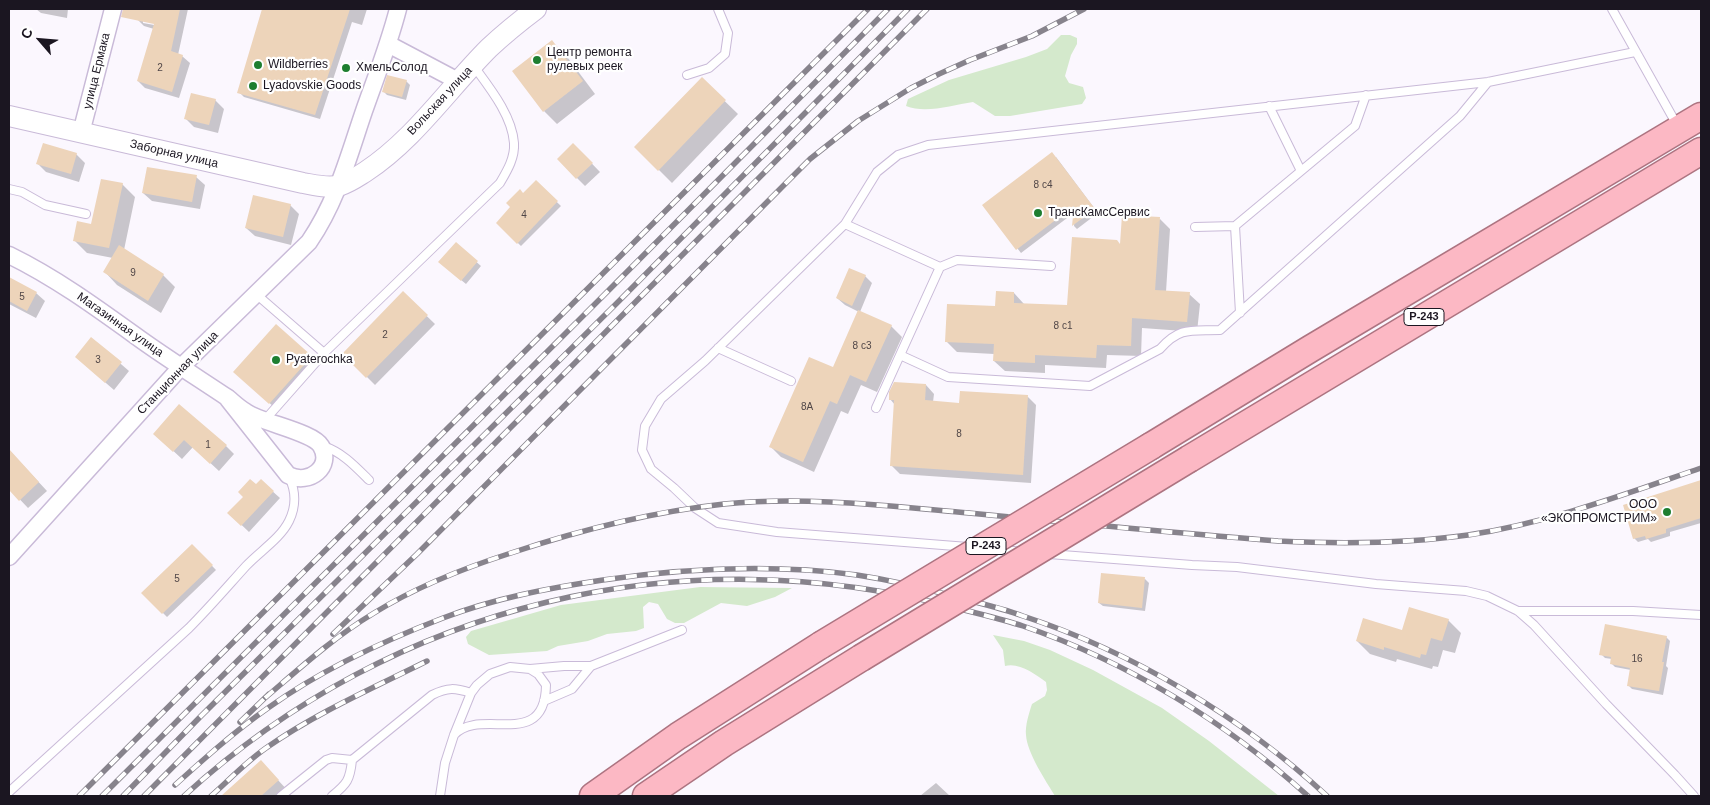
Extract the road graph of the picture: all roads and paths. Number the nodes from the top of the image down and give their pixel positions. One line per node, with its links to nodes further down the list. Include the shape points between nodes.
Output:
1 (114, 9): 16 (street, улица Ермака)
2 (398, 9): 6 (street, Станционная улица)
3 (536, 9): 8 (street, Вольская улица)
4 (718, 9): 9 (lane, via 728,33 726,54 709,68)
5 (1612, 9): 7 (lane)
6 (388, 44): 10 (street); 19 (street, Станционная улица)
7 (1635, 52): 11 (lane); 15 (lane)
8 (473, 65): 10 (street, Вольская улица); 31 (lane, via 508,119 514,144 511,164 500,183)
9 (687, 75)
10 (458, 81): 19 (street, Вольская улица, via 388,155)
11 (1488, 82): 12 (lane); 29 (lane, via 1460,116)
12 (1366, 95): 13 (lane); 18 (lane, via 1355,126)
13 (1269, 106): 18 (lane); 22 (lane, via 928,145 898,155 877,172)
14 (9, 116): 16 (street, Заборная улица)
15 (1690, 123): 55 (highway, Р-243, bridge, via 821,645 678,736)
16 (81, 134): 19 (street, Заборная улица, via 303,183)
17 (1701, 151): 56 (highway, Р-243, bridge, via 861,658)
18 (1301, 172): 23 (lane)
19 (339, 186): 28 (street, Станционная улица, via 323,222 309,242)
20 (9, 189): 21 (lane, via 22,192 45,205)
21 (86, 214)
22 (845, 224): 27 (lane); 30 (lane)
23 (1235, 226): 24 (lane); 29 (lane)
24 (1195, 227)
25 (9, 255): 33 (street, Магазинная улица, via 82,297)
26 (1051, 266): 27 (lane, via 957,260)
27 (940, 267): 32 (lane)
28 (256, 294): 31 (lane); 33 (street, Станционная улица)
29 (1240, 313): 32 (lane, via 1220,330 1180,332 1160,349 1090,386 948,377)
30 (718, 348): 34 (lane); 42 (lane, via 661,399 645,426 642,450 651,469 695,508 718,523 777,532 1237,566 1376,584 1458,590 1487,596)
31 (324, 353): 37 (lane)
32 (900, 355): 36 (lane)
33 (180, 368): 35 (street, Магазинная улица); 41 (street, Станционная улица)
34 (792, 381)
35 (228, 399): 37 (street, Магазинная улица); 39 (street, Магазинная улица)
36 (876, 408)
37 (264, 422): 38 (street, Магазинная улица, via 308,436)
38 (321, 446): 39 (street, via 324,459 317,473 302,479); 40 (lane, via 335,450)
39 (288, 475): 51 (lane, via 295,499 293,512 281,534 247,565 183,634)
40 (369, 480)
41 (9, 557)
42 (1518, 611): 43 (lane); 57 (lane)
43 (1701, 615)
44 (682, 630): 45 (lane)
45 (591, 666): 46 (lane); 48 (lane, via 572,689)
46 (530, 669): 47 (lane, via 500,669 484,678); 48 (lane, via 546,685)
47 (471, 693): 49 (lane); 50 (lane, via 452,688 432,695)
48 (544, 701): 49 (lane, via 536,715 524,722 468,726 460,728)
49 (454, 735): 54 (lane, via 445,763)
50 (352, 760): 52 (lane, via 326,760); 53 (lane, via 346,784)
51 (9, 792)
52 (281, 796)
53 (332, 796)
54 (440, 796)
55 (593, 796)
56 (646, 796)
57 (1694, 796)

